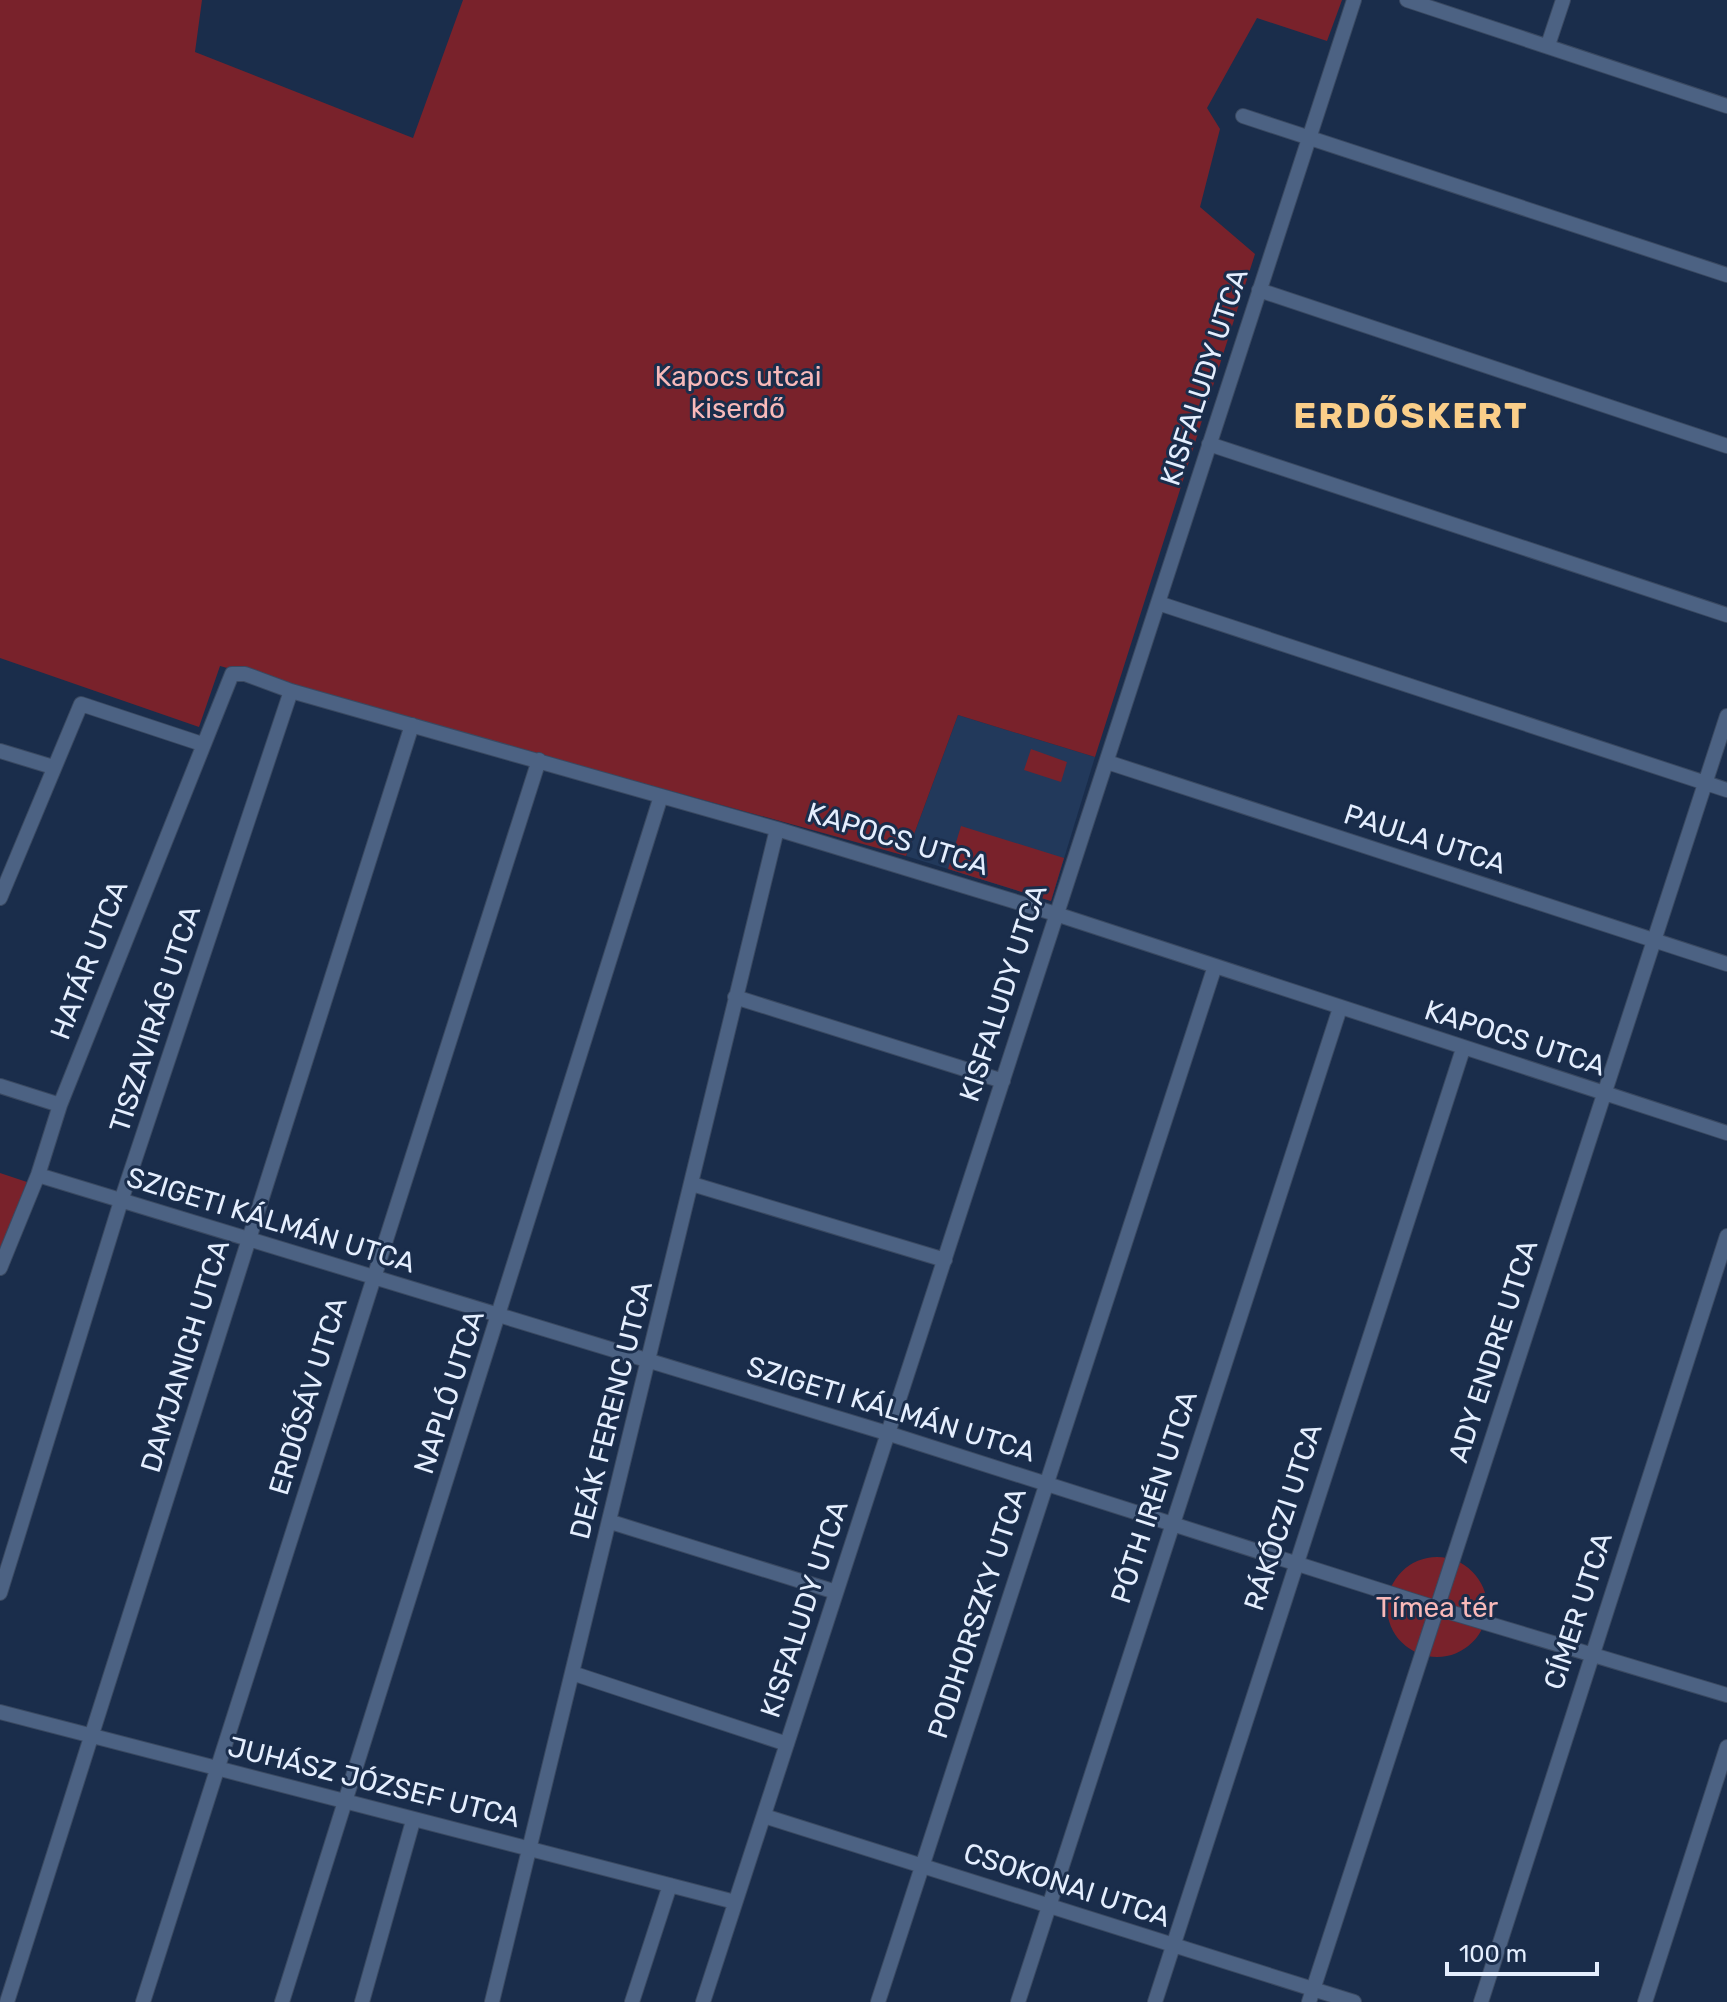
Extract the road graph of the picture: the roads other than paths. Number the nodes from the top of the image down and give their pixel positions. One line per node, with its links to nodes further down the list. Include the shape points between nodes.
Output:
1 (1354, 0): 7 (street, KISFALUDY UTCA)
2 (1407, 0): 4 (street)
3 (1563, 0): 4 (street)
4 (1548, 45): 5 (street)
5 (1727, 106)
6 (1243, 116): 7 (street)
7 (1309, 138): 8 (street); 9 (street, KISFALUDY UTCA)
8 (1727, 275)
9 (1259, 290): 10 (street, KISFALUDY UTCA); 11 (street)
10 (1209, 444): 12 (street, KISFALUDY UTCA); 13 (street)
11 (1727, 446)
12 (1158, 603): 21 (street, KISFALUDY UTCA); 23 (street)
13 (1727, 615)
14 (232, 674): 15 (street, KAPOCS UTCA); 18 (street, HATÁR UTCA)
15 (291, 691): 17 (street, KAPOCS UTCA); 42 (street, TISZAVIRÁG UTCA)
16 (1727, 716): 23 (street, ADY ENDRE UTCA)
17 (412, 725): 20 (street, KAPOCS UTCA); 44 (street, DAMJANICH UTCA)
18 (202, 744): 22 (street, via 81,704); 38 (street, HATÁR UTCA)
19 (0, 751): 22 (street)
20 (539, 760): 25 (street, KAPOCS UTCA); 47 (street, ERDŐSÁV UTCA)
21 (1107, 762): 28 (street, KISFALUDY UTCA); 29 (street, PAULA UTCA)
22 (53, 767): 27 (street)
23 (1706, 783): 24 (street); 29 (street, ADY ENDRE UTCA)
24 (1727, 790)
25 (661, 796): 26 (street, KAPOCS UTCA); 48 (street, NAPLÓ UTCA)
26 (777, 829): 28 (street, KAPOCS UTCA); 32 (street, DEÁK FERENC UTCA)
27 (0, 898)
28 (1056, 914): 31 (street, KAPOCS UTCA); 35 (street, KISFALUDY UTCA)
29 (1653, 941): 30 (street, PAULA UTCA); 37 (street, ADY ENDRE UTCA)
30 (1727, 964)
31 (1215, 966): 33 (street, KAPOCS UTCA); 51 (street, PODHORSZKY UTCA)
32 (735, 997): 35 (street); 41 (street, DEÁK FERENC UTCA)
33 (1340, 1008): 34 (street, KAPOCS UTCA); 53 (street, PÓTH IRÉN UTCA)
34 (1463, 1049): 37 (street, KAPOCS UTCA); 54 (street, RÁKÓCZI UTCA)
35 (1003, 1081): 45 (street, KISFALUDY UTCA)
36 (0, 1086): 38 (street)
37 (1604, 1094): 39 (street, KAPOCS UTCA); 57 (street, ADY ENDRE UTCA)
38 (60, 1105): 40 (street, HATÁR UTCA)
39 (1727, 1133)
40 (38, 1175): 42 (street, SZIGETI KÁLMÁN UTCA); 46 (street, HATÁR UTCA)
41 (692, 1184): 45 (street); 49 (street, DEÁK FERENC UTCA)
42 (121, 1201): 44 (street, SZIGETI KÁLMÁN UTCA); 56 (street, TISZAVIRÁG UTCA)
43 (1727, 1236): 58 (street, CÍMER UTCA)
44 (249, 1239): 47 (street, SZIGETI KÁLMÁN UTCA); 62 (street, DAMJANICH UTCA)
45 (945, 1260): 50 (street, KISFALUDY UTCA)
46 (0, 1268)
47 (373, 1278): 48 (street, SZIGETI KÁLMÁN UTCA); 65 (street, ERDŐSÁV UTCA)
48 (500, 1316): 49 (street, SZIGETI KÁLMÁN UTCA); 66 (street, NAPLÓ UTCA)
49 (649, 1362): 50 (street, SZIGETI KÁLMÁN UTCA); 52 (street, DEÁK FERENC UTCA)
50 (890, 1434): 51 (street, SZIGETI KÁLMÁN UTCA); 55 (street, KISFALUDY UTCA)
51 (1046, 1486): 53 (street, SZIGETI KÁLMÁN UTCA); 70 (street, PODHORSZKY UTCA)
52 (611, 1522): 55 (street); 59 (street, DEÁK FERENC UTCA)
53 (1172, 1524): 54 (street, SZIGETI KÁLMÁN UTCA); 73 (street, PÓTH IRÉN UTCA)
54 (1296, 1563): 57 (street, SZIGETI KÁLMÁN UTCA); 74 (street, RÁKÓCZI UTCA)
55 (836, 1592): 63 (street, KISFALUDY UTCA)
56 (0, 1593)
57 (1436, 1608): 58 (street, SZIGETI KÁLMÁN UTCA); 75 (street, ADY ENDRE UTCA)
58 (1591, 1652): 60 (street, SZIGETI KÁLMÁN UTCA); 87 (street, CÍMER UTCA)
59 (572, 1673): 63 (street); 69 (street, DEÁK FERENC UTCA)
60 (1727, 1695)
61 (0, 1712): 62 (street, JUHÁSZ JÓZSEF UTCA)
62 (94, 1736): 65 (street, JUHÁSZ JÓZSEF UTCA); 76 (street, DAMJANICH UTCA)
63 (787, 1744): 67 (street, KISFALUDY UTCA)
64 (1727, 1747): 88 (street)
65 (218, 1770): 66 (street, JUHÁSZ JÓZSEF UTCA); 77 (street, ERDŐSÁV UTCA)
66 (345, 1804): 68 (street, JUHÁSZ JÓZSEF UTCA); 78 (street, NAPLÓ UTCA)
67 (764, 1816): 70 (street, CSOKONAI UTCA); 72 (street, KISFALUDY UTCA)
68 (413, 1821): 69 (street, JUHÁSZ JÓZSEF UTCA); 79 (street)
69 (531, 1849): 71 (street, JUHÁSZ JÓZSEF UTCA); 80 (street, DEÁK FERENC UTCA)
70 (923, 1866): 73 (street, CSOKONAI UTCA); 83 (street, PODHORSZKY UTCA)
71 (670, 1885): 72 (street, JUHÁSZ JÓZSEF UTCA); 81 (street)
72 (735, 1902): 82 (street, KISFALUDY UTCA)
73 (1049, 1905): 74 (street, CSOKONAI UTCA); 84 (street, PÓTH IRÉN UTCA)
74 (1173, 1946): 75 (street, CSOKONAI UTCA); 85 (street, RÁKÓCZI UTCA)
75 (1311, 1996): 86 (street, CSOKONAI UTCA)
76 (7, 2002)
77 (143, 2002)
78 (282, 2002)
79 (362, 2002)
80 (492, 2002)
81 (632, 2002)
82 (703, 2002)
83 (878, 2002)
84 (1018, 2002)
85 (1155, 2002)
86 (1354, 2002)
87 (1481, 2002)
88 (1645, 2002)

